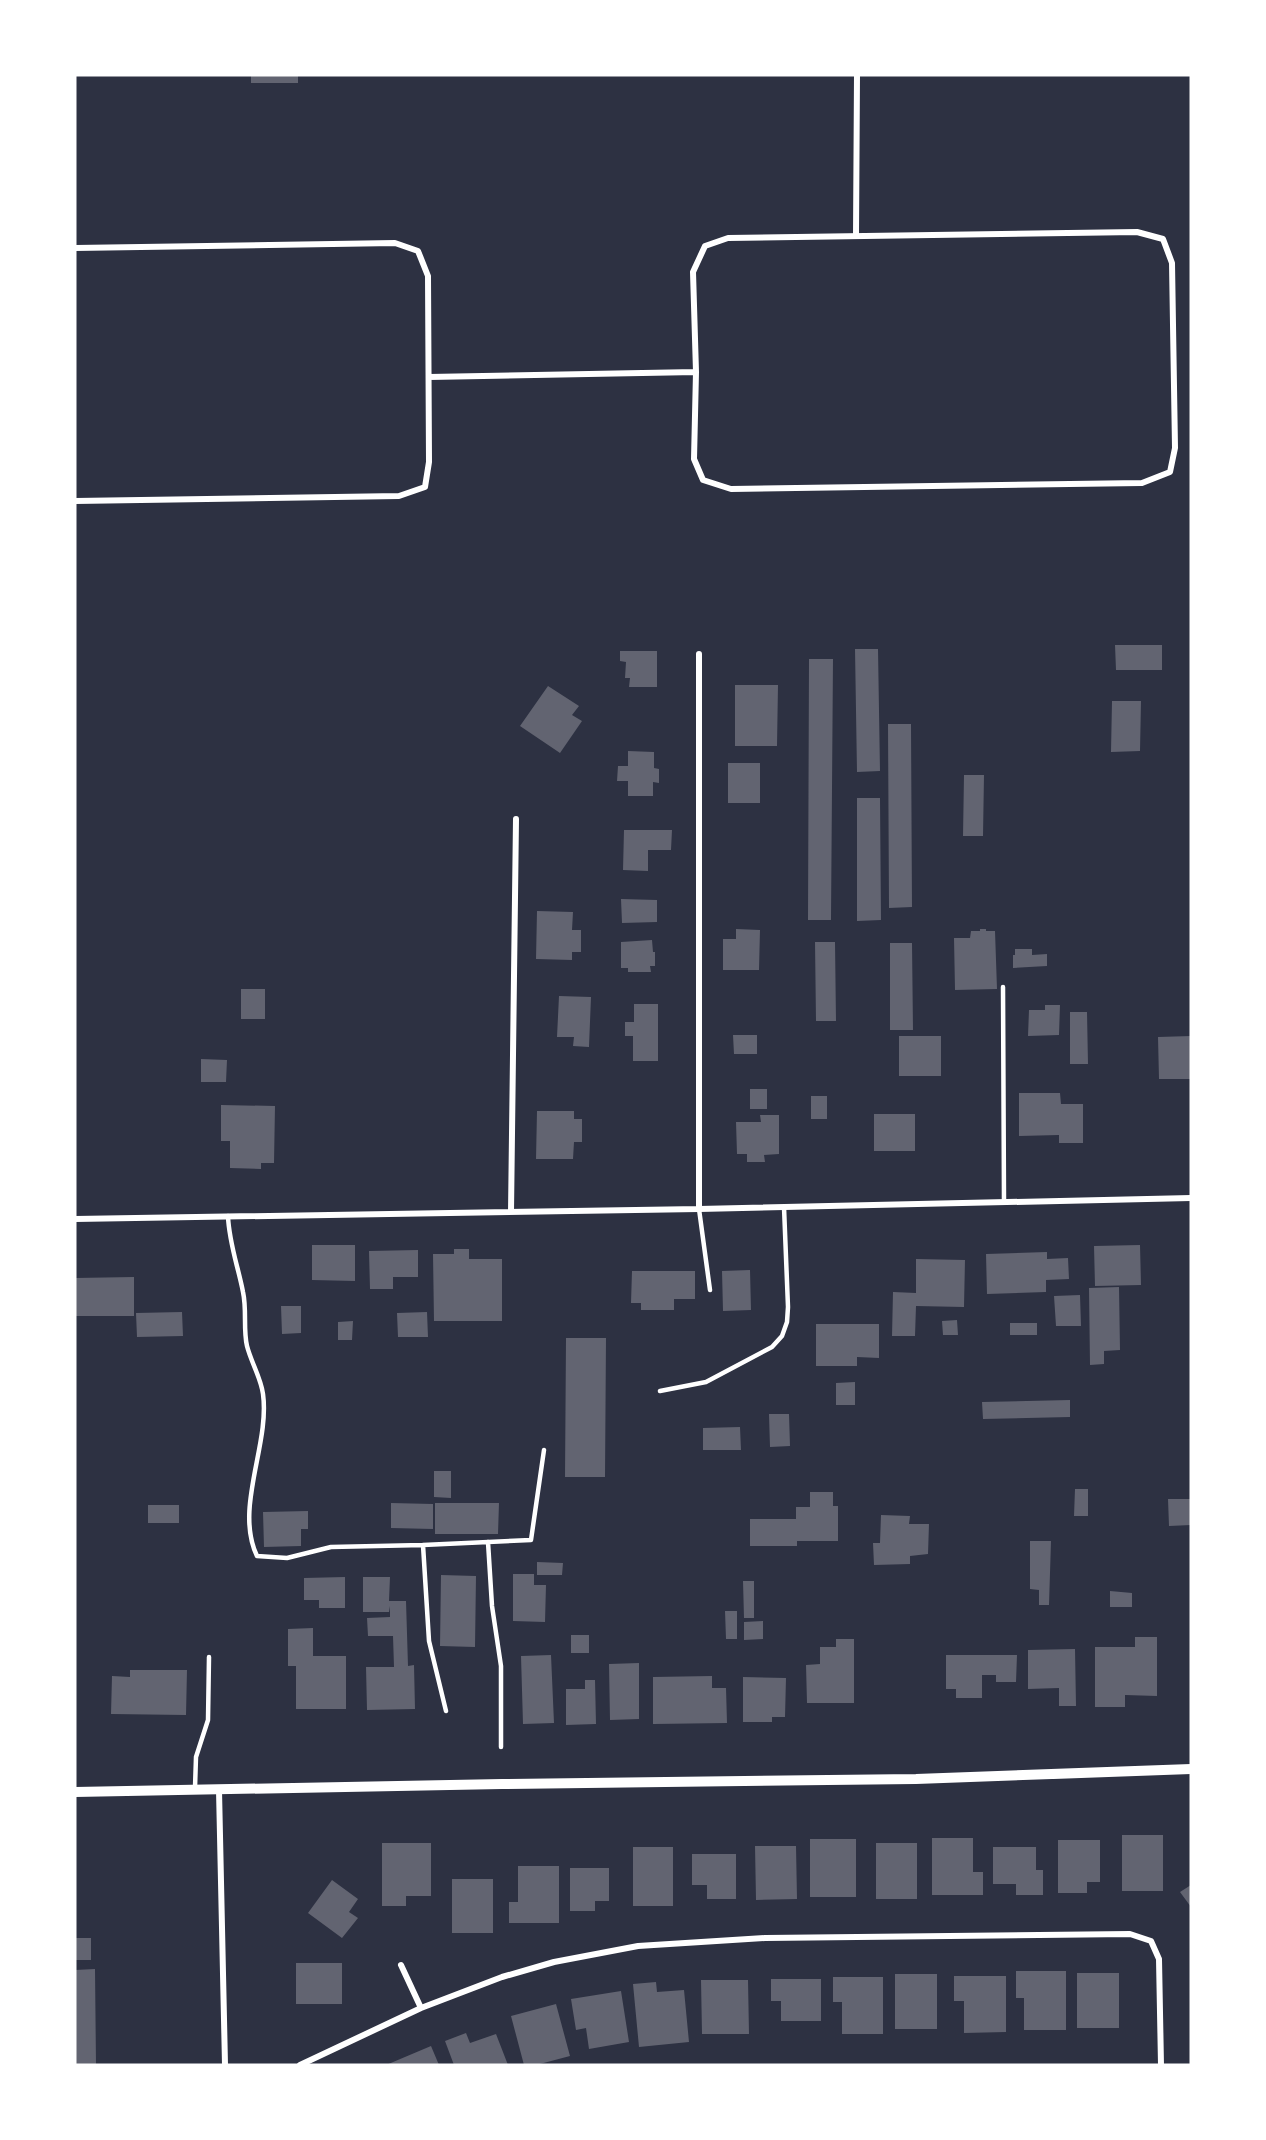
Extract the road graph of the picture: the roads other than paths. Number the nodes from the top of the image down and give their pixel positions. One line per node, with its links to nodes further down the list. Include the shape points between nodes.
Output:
1 (857, 75): 2 (street)
2 (855, 235): 4 (street, via 728,238 705,246 693,272); 4 (street, via 1137,232 1163,239 1172,263 1175,448 1170,472 1142,483 731,489 703,480 694,459)
3 (75, 248): 5 (street, via 395,243 418,251 428,276)
4 (696, 372): 5 (street)
5 (429, 377): 6 (street, via 429,462 425,487 399,496)
6 (75, 501)
7 (699, 654): 13 (street)
8 (516, 819): 14 (street)
9 (1003, 987): 11 (lane)
10 (1191, 1198): 11 (street)
11 (1004, 1202): 12 (street)
12 (784, 1207): 13 (street); 18 (lane, via 788,1307 782,1336 772,1347 706,1382)
13 (699, 1209): 14 (street); 17 (lane)
14 (511, 1212): 15 (street)
15 (228, 1216): 16 (street); 21 (lane, via 228,1236 244,1294 247,1345 263,1394 262,1431 249,1514 257,1556 287,1558 331,1547)
16 (75, 1219)
17 (710, 1290)
18 (660, 1391)
19 (544, 1450): 20 (lane, via 531,1540)
20 (488, 1542): 21 (lane); 24 (lane, via 501,1666)
21 (423, 1545): 23 (lane, via 429,1641)
22 (209, 1657): 27 (lane, via 208,1720 196,1757)
23 (446, 1711)
24 (501, 1747)
25 (1191, 1769): 26 (street, via 916,1779)
26 (219, 1790): 27 (street); 31 (street)
27 (195, 1791): 28 (street)
28 (75, 1792)
29 (401, 1965): 30 (street)
30 (421, 2008): 32 (street); 33 (street, via 492,1980 554,1962 638,1946 777,1938 1130,1934 1150,1941 1159,1959)
31 (225, 2065)
32 (300, 2065)
33 (1161, 2065)

